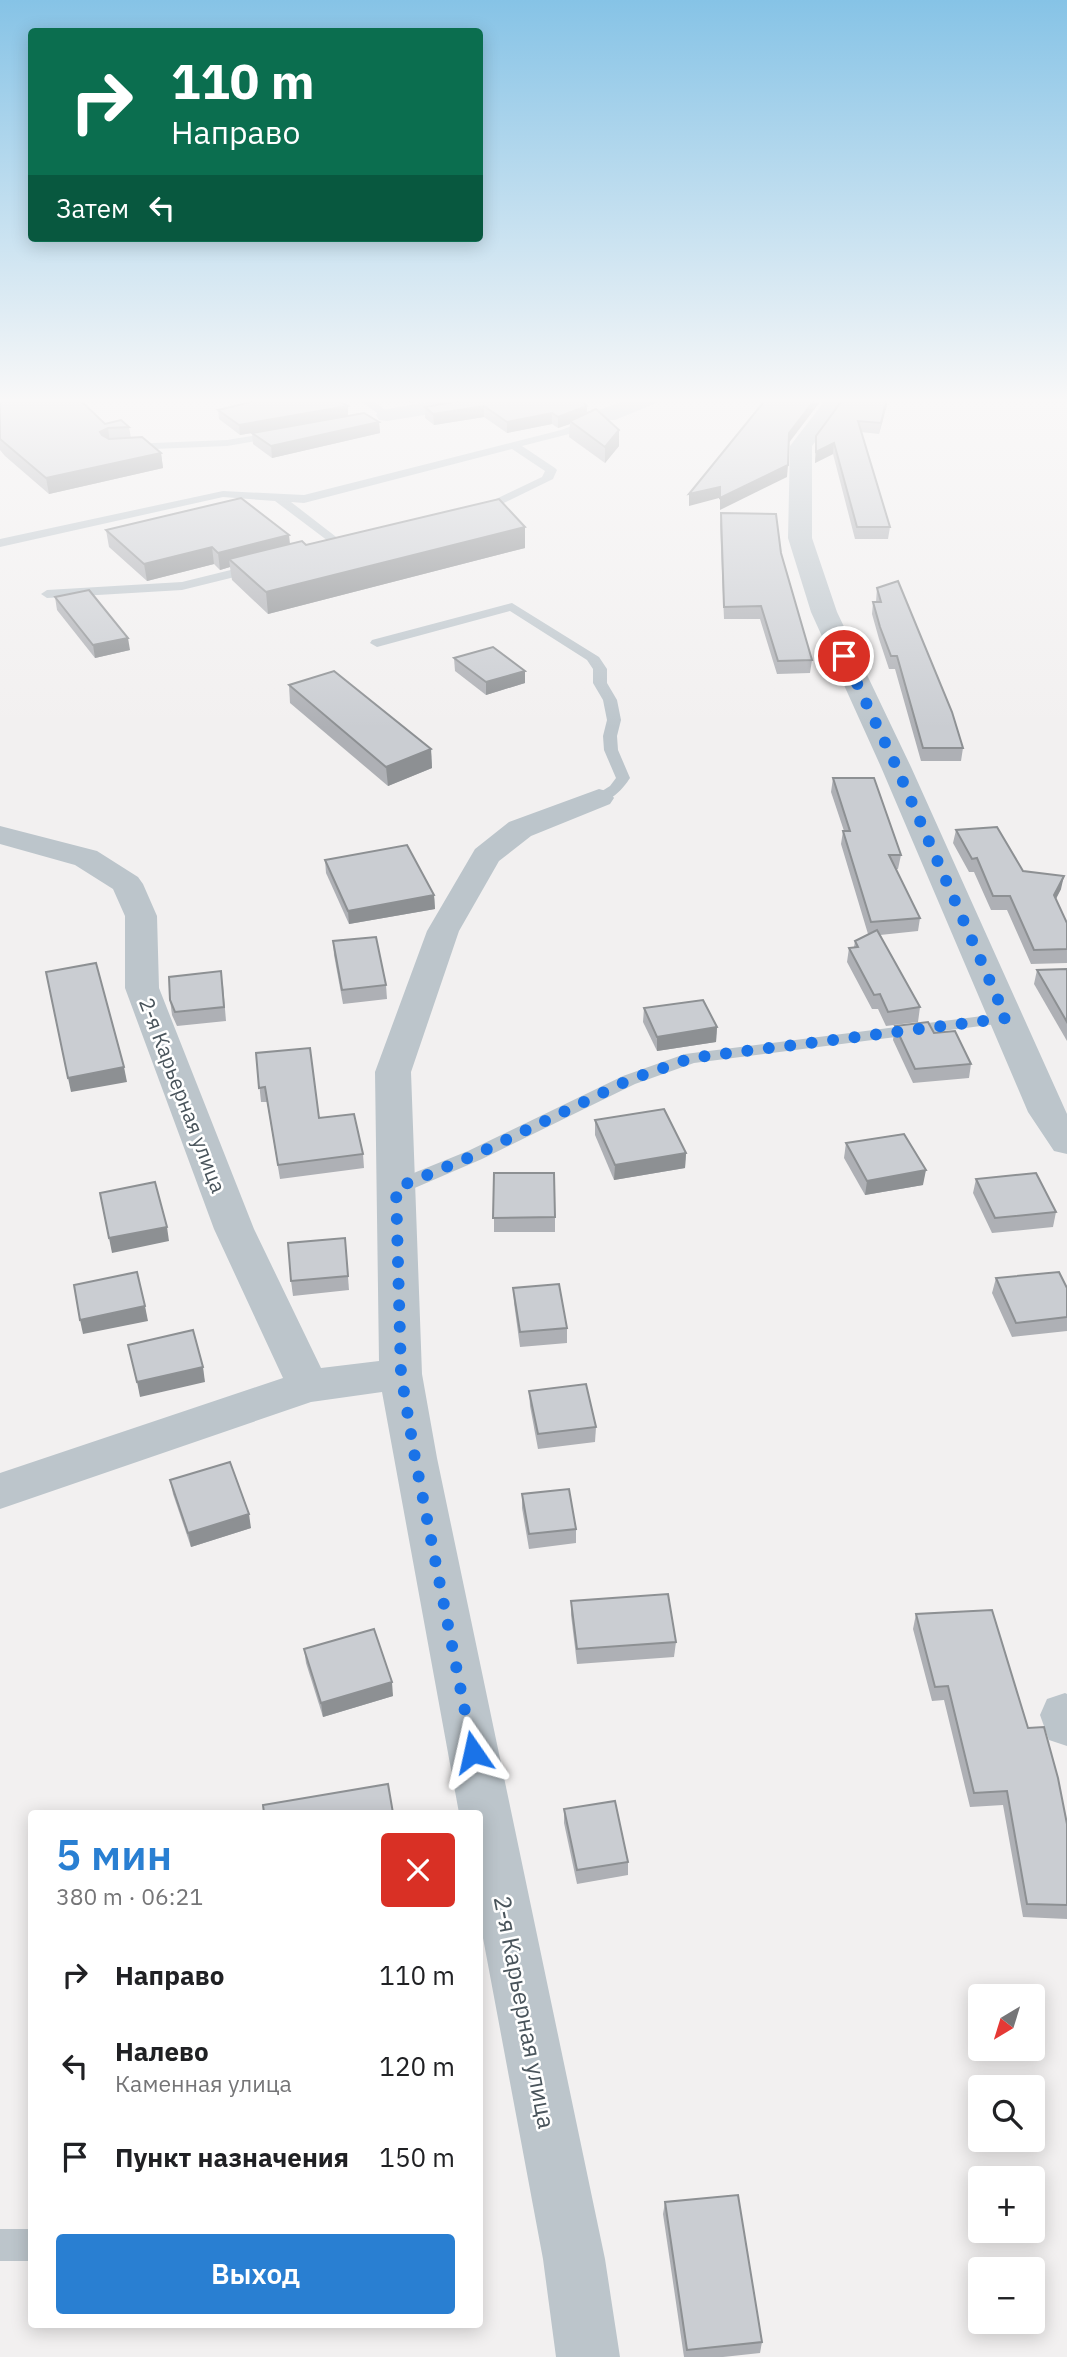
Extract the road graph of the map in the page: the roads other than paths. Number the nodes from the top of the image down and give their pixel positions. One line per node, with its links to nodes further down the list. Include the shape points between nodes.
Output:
1 (159, 508): 6 (lane)
2 (294, 508): 7 (lane, via 347,544)
3 (485, 508): 5 (lane)
4 (801, 508): 13 (street, via 800,538 824,612)
5 (470, 515)
6 (0, 543)
7 (319, 551)
8 (270, 564): 9 (lane, via 182,586)
9 (47, 594)
10 (377, 643): 11 (lane, via 512,607 592,657 610,700 614,720 611,750 623,778)
11 (599, 798): 15 (street, 2-я Карьерная улица, via 520,829 486,856 443,931 393,1072)
12 (0, 835): 17 (street, 2-я Карьерная улица, via 86,858 127,884 141,916 142,988 234,1229)
13 (1006, 1018): 14 (street, via 1047,1112); 15 (lane, via 691,1058 629,1080)
14 (1067, 1142)
15 (396, 1188): 16 (street, 2-я Карьерная улица)
16 (401, 1374): 17 (street); 21 (street, 2-я Карьерная улица, via 574,2259)
17 (308, 1386): 18 (street)
18 (0, 1491)
19 (0, 2245): 20 (lane)
20 (28, 2245)
21 (588, 2357)

